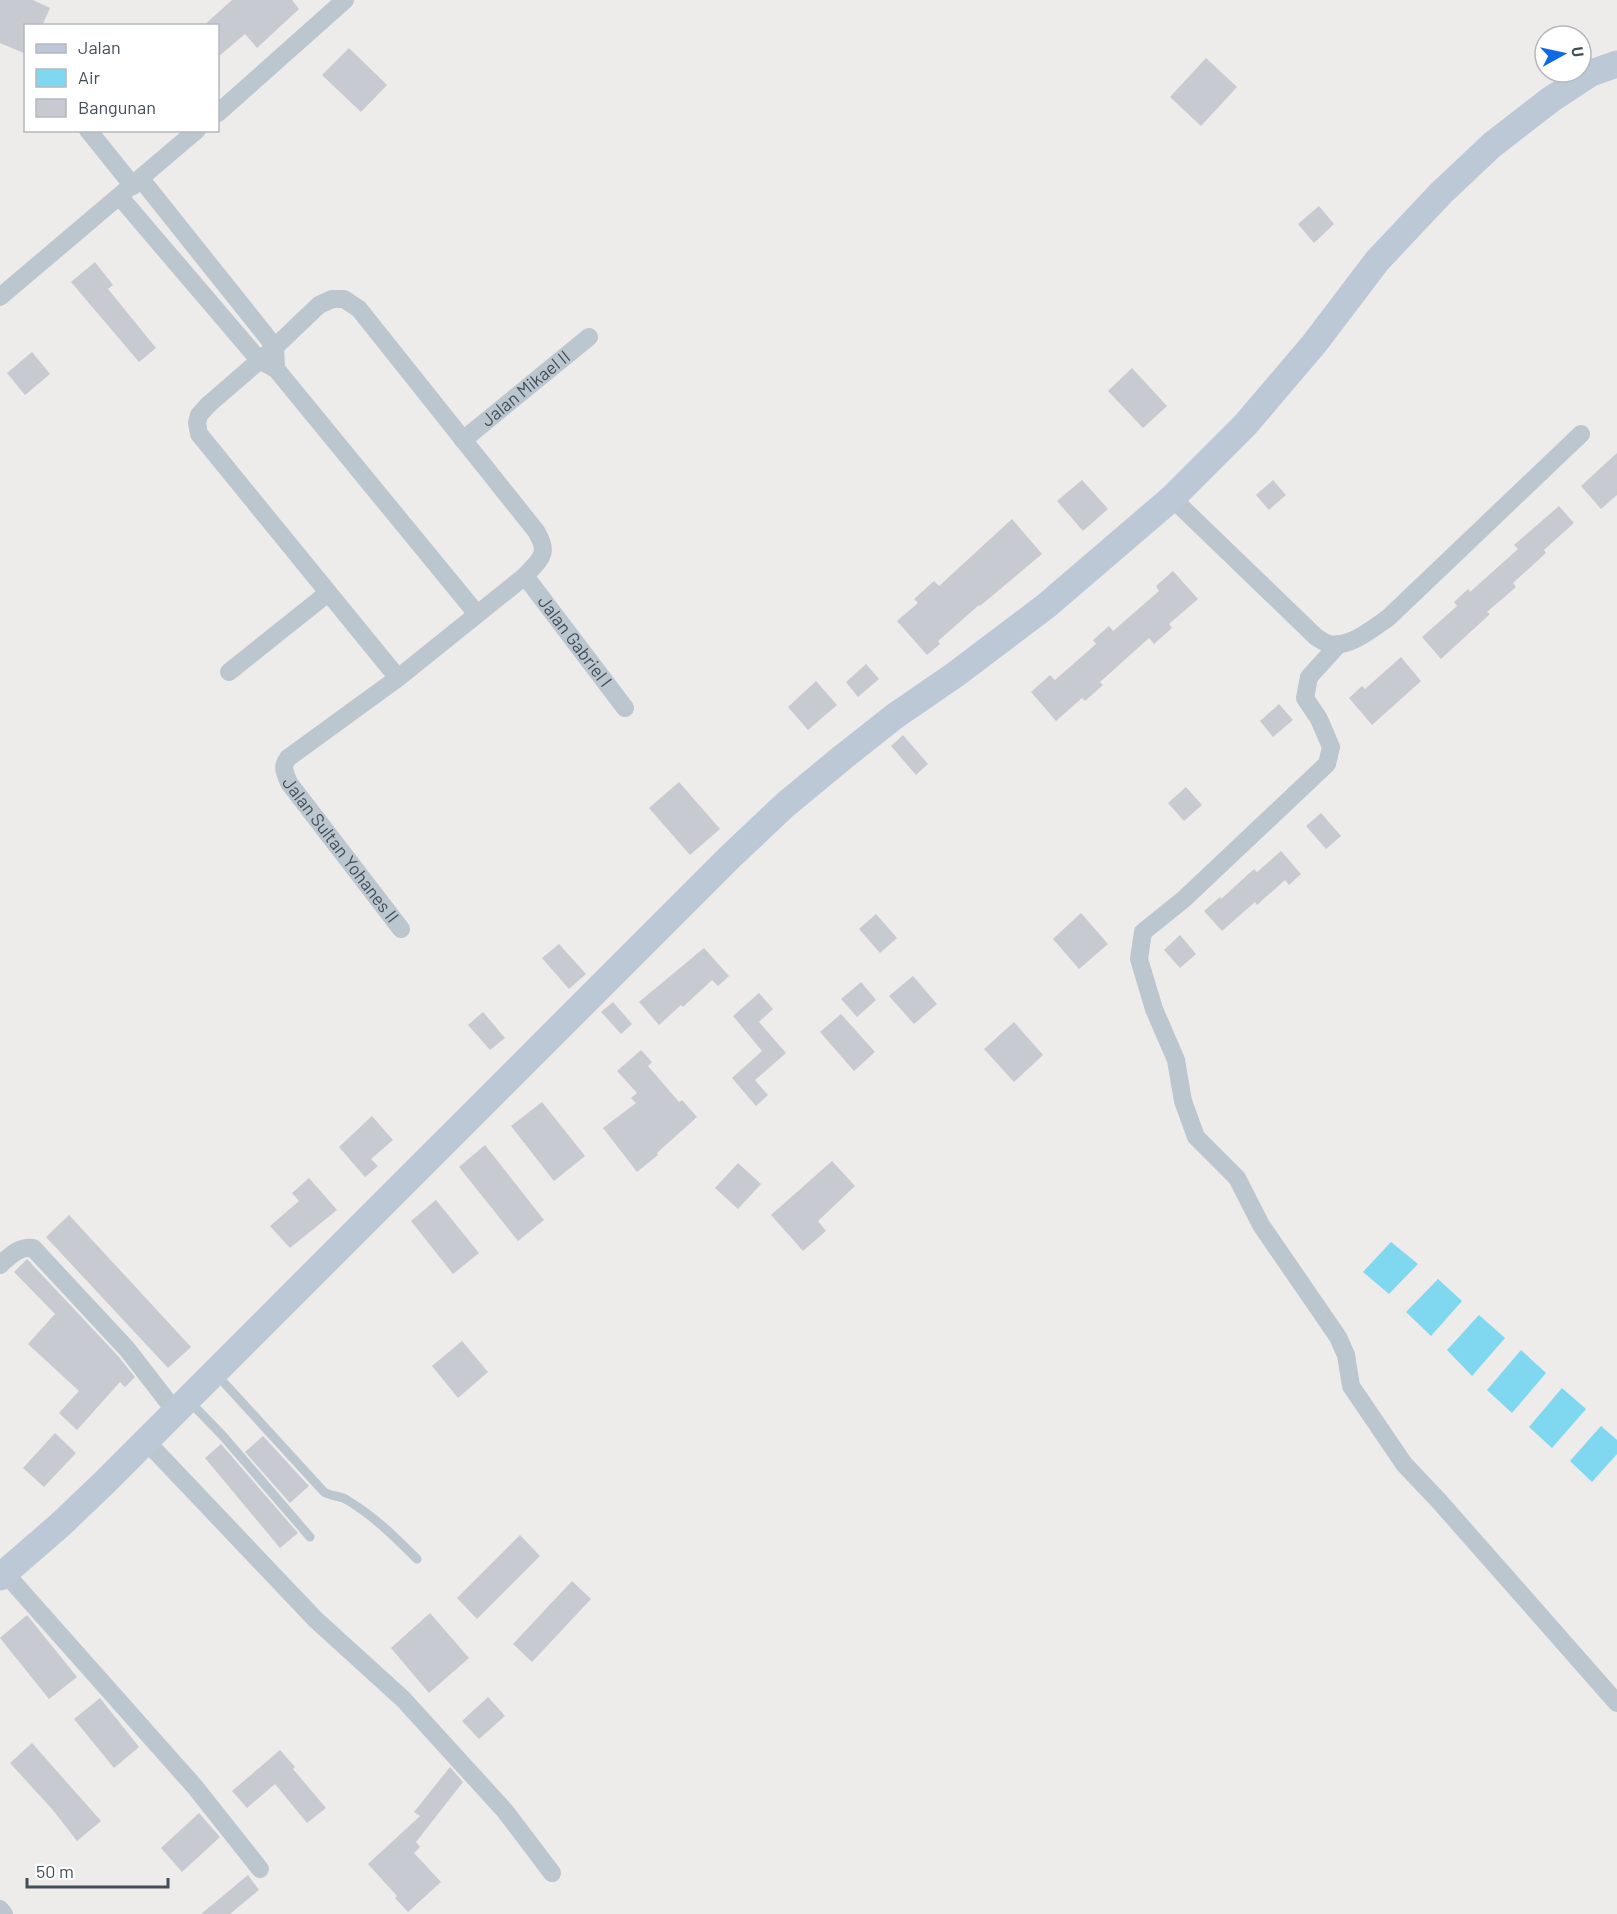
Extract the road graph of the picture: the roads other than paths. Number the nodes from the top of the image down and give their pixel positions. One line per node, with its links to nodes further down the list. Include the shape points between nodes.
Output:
1 (345, 0): 3 (street)
2 (1617, 64): 14 (street, via 1591,73 1550,99 1492,145 1441,193 1377,261 1246,424)
3 (219, 111)
4 (90, 132): 6 (street)
5 (195, 132): 6 (street)
6 (131, 187): 7 (street); 9 (street); 10 (street)
7 (0, 297)
8 (589, 337): 13 (street, Jalan Mikael II)
9 (275, 347): 10 (street); 11 (street); 13 (street, via 319,305 344,298 359,309)
10 (259, 360): 11 (street); 16 (street, via 203,410 197,423 199,434)
11 (276, 369): 17 (street)
12 (1581, 434): 18 (street, via 1388,618 1361,636)
13 (463, 440): 15 (street, via 542,542 542,556)
14 (1172, 498): 18 (street, via 1316,637); 24 (street, via 1046,606 895,716 785,805)
15 (525, 576): 17 (street); 21 (street, Jalan Gabriel I)
16 (328, 593): 19 (street); 20 (street)
17 (477, 614): 20 (street)
18 (1339, 644): 30 (street, via 1308,677 1305,698 1320,719 1331,747 1327,764 1184,899 1143,932 1139,959 1154,1009 1176,1060 1183,1101 1196,1137 1237,1178 1261,1225 1338,1337 1346,1355 1351,1386 1377,1427 1404,1464)
19 (230, 672)
20 (398, 678): 22 (street, Jalan Sultan Yohanes II, via 288,758 283,771)
21 (625, 708)
22 (401, 929)
23 (0, 1265): 25 (street, via 19,1250 33,1248)
24 (214, 1372): 25 (street); 28 (lane, via 324,1492 342,1497 375,1519)
25 (181, 1405): 26 (street); 27 (lane, via 223,1436)
26 (146, 1441): 29 (street); 32 (street, via 316,1620 403,1700 505,1810)
27 (310, 1537)
28 (417, 1558)
29 (3, 1575): 31 (street, via 195,1787)
30 (1617, 1703)
31 (260, 1869)
32 (552, 1873)
33 (0, 1909): 34 (street)
34 (4, 1914)

